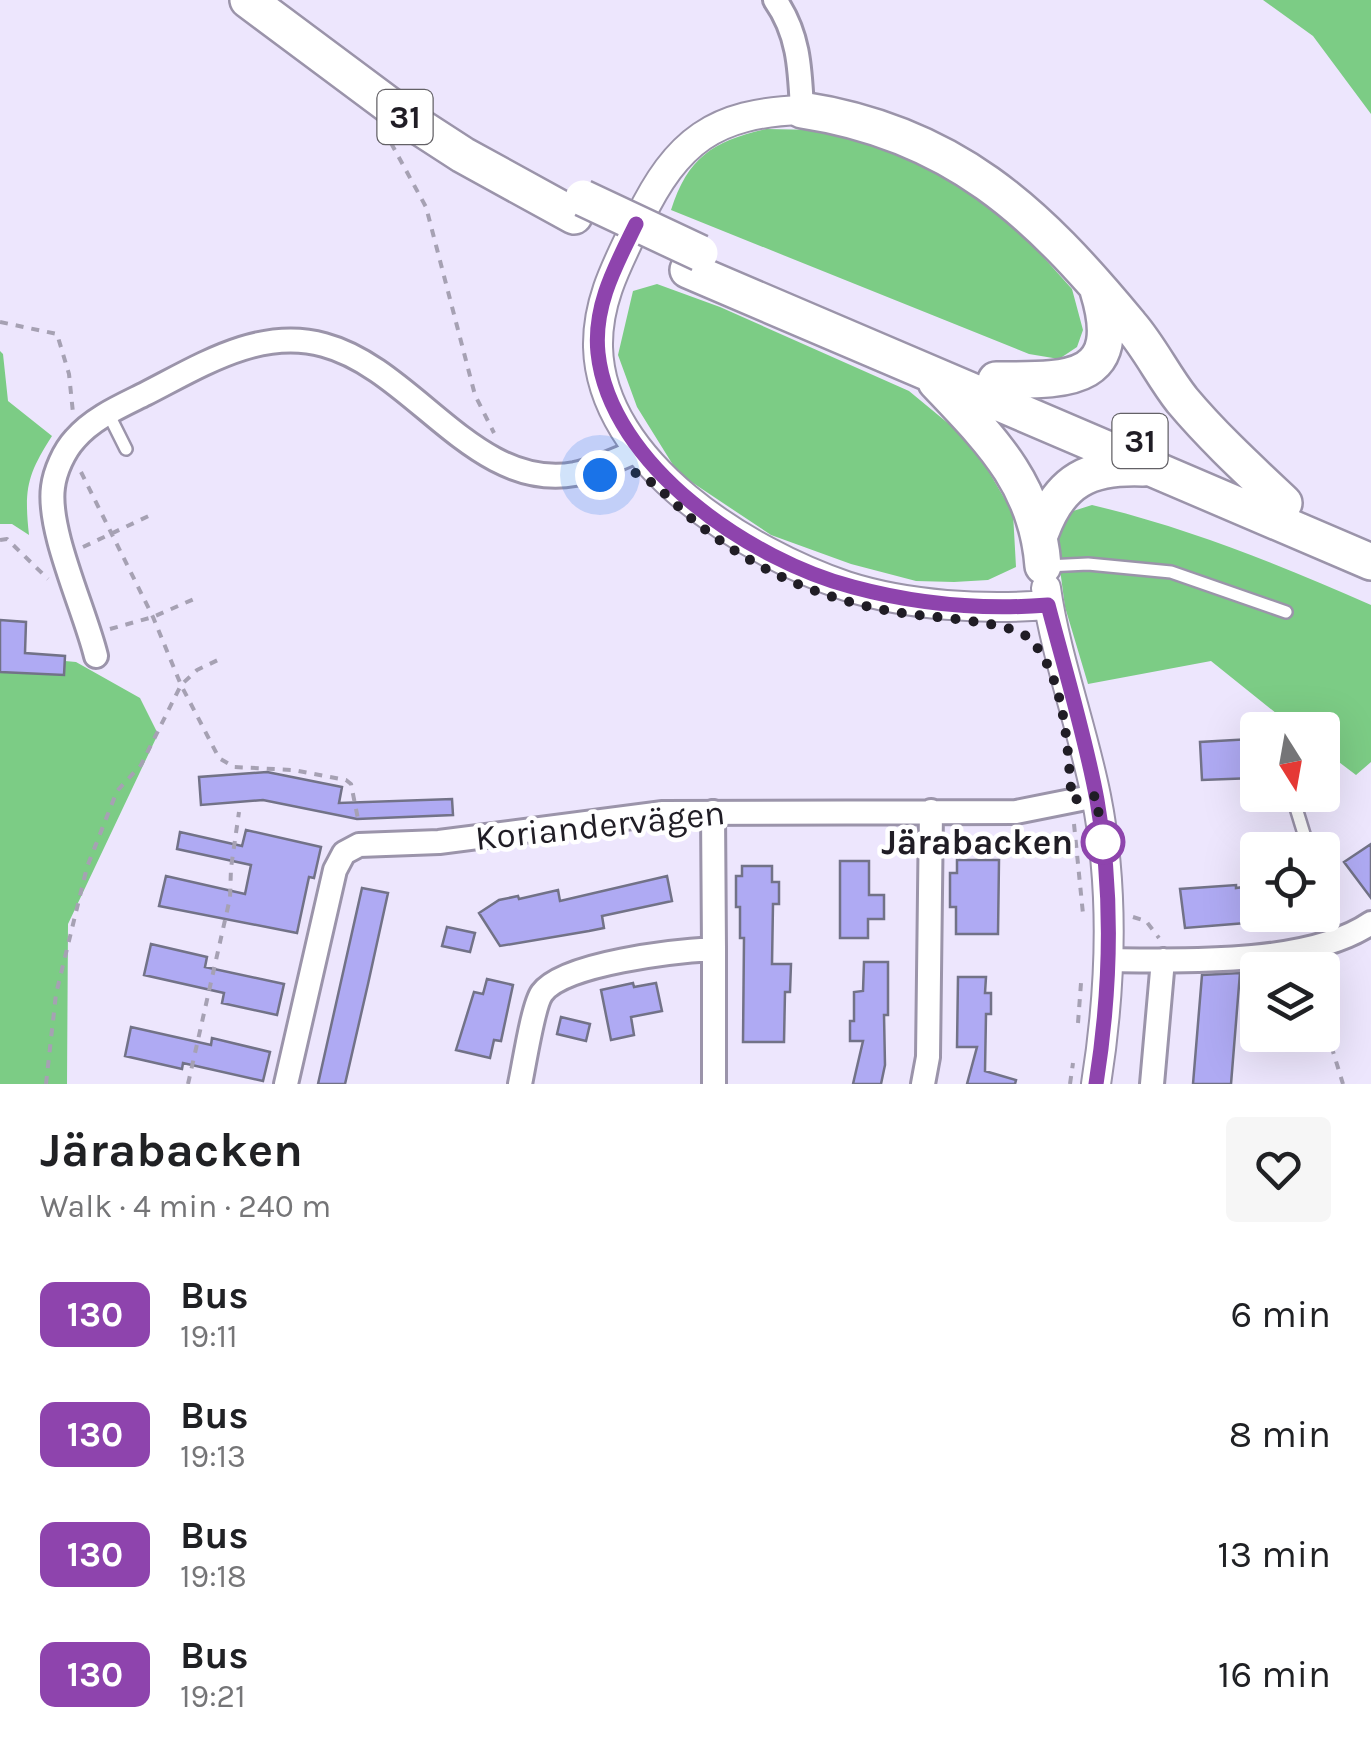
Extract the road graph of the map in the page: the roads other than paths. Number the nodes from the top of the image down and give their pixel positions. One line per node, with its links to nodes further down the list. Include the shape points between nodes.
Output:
1 (248, 0): 5 (highway, 31, via 463,155)
2 (280, 0): 5 (highway, 31, via 414,100)
3 (775, 0): 4 (street, via 800,58)
4 (802, 110): 7 (highway, via 876,124 964,165 1037,224); 12 (street, via 735,119 675,157 616,268 602,304 598,352 610,400)
5 (579, 207): 6 (highway, 31, bridge)
6 (694, 262): 8 (highway, 31); 9 (highway, 31)
7 (1098, 289): 9 (highway, via 1105,342 1090,368 1068,378); 14 (highway, via 1196,416)
8 (926, 372): 13 (highway, 31); 16 (highway, via 1006,460)
9 (996, 380): 14 (highway, 31)
10 (108, 413): 11 (lane); 12 (street, via 225,354 292,340 376,366 477,448 531,473 576,473); 20 (street, via 72,441 52,499)
11 (126, 449)
12 (639, 450): 18 (street, via 675,488 754,545 832,580 935,602)
13 (1151, 468): 16 (highway, via 1110,469 1077,480 1055,501); 17 (highway, 31)
14 (1284, 503): 15 (highway, 31)
15 (1371, 540)
16 (1042, 549): 18 (street); 19 (lane, via 1088,564 1171,572)
17 (1371, 562)
18 (1048, 605): 21 (street)
19 (1286, 612)
20 (96, 656)
21 (1084, 798): 22 (street, Koriandervägen, via 1016,812); 28 (street, via 1104,862)
22 (931, 811): 23 (street, Koriandervägen); 33 (street, via 928,1058)
23 (714, 812): 27 (street); 30 (street, Koriandervägen, via 344,852)
24 (1371, 923): 26 (street)
25 (1328, 932): 26 (lane)
26 (1330, 944): 29 (street, via 1280,954)
27 (714, 949): 31 (street, via 566,974 541,994); 32 (street)
28 (1110, 960): 29 (street); 34 (street)
29 (1164, 960): 35 (street)
30 (286, 1084)
31 (520, 1084)
32 (714, 1084)
33 (922, 1084)
34 (1096, 1084)
35 (1152, 1084)

